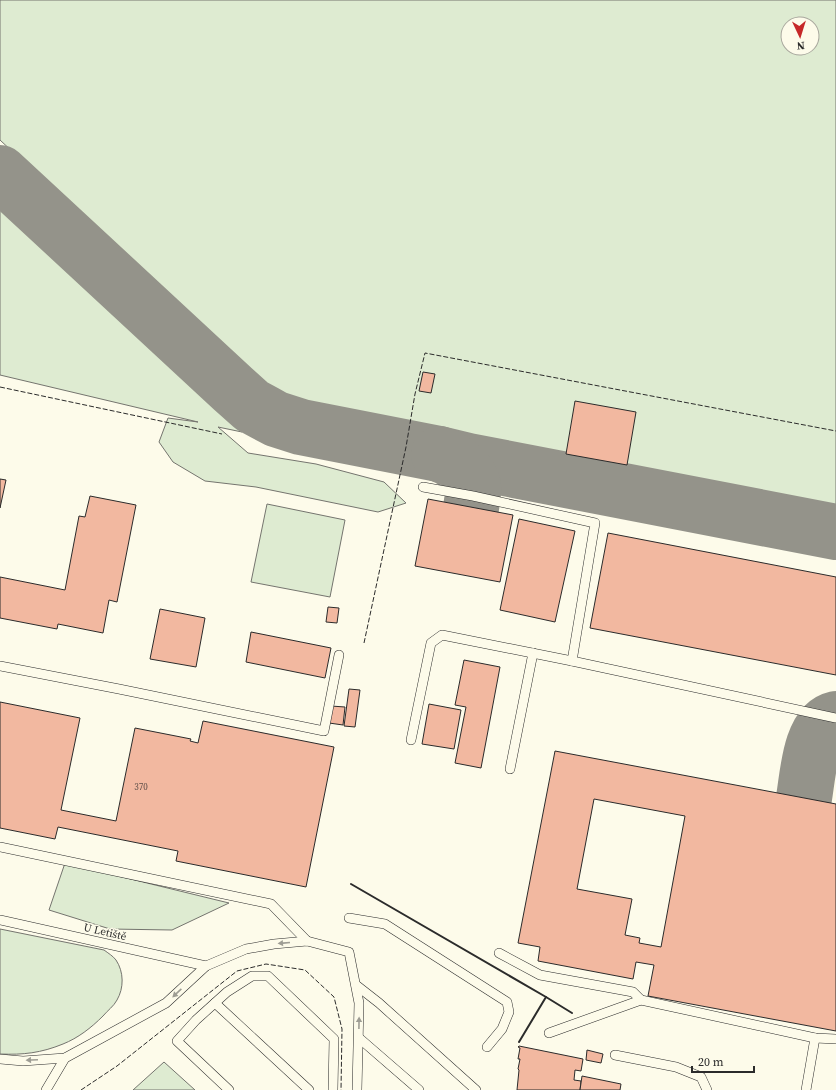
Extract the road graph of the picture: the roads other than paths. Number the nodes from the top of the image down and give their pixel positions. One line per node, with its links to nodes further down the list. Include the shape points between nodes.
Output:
1 (423, 487): 4 (lane, via 595,522)
2 (533, 653): 4 (lane); 7 (lane, via 442,635 431,643); 8 (lane)
3 (339, 655): 5 (lane, via 324,731)
4 (572, 661): 6 (lane)
5 (0, 666)
6 (836, 718)
7 (411, 740)
8 (510, 769)
9 (0, 847): 12 (lane, via 272,904)
10 (349, 918): 22 (lane, via 385,924 507,1002 509,1012 502,1029)
11 (0, 920): 14 (lane, U Letiště)
12 (306, 941): 14 (lane, one-way to 14, via 246,949); 15 (lane, via 349,952)
13 (499, 953): 16 (lane, via 540,975 633,992)
14 (206, 966): 24 (lane, one-way to 24, via 166,1003)
15 (356, 985): 19 (lane, one-way to 15, via 360,1003); 32 (lane)
16 (641, 1000): 18 (lane); 20 (lane)
17 (215, 1003): 27 (lane, via 177,1041); 28 (lane); 29 (lane, via 252,976 268,976 334,1039)
18 (549, 1033)
19 (359, 1038): 30 (lane); 31 (lane)
20 (815, 1038): 21 (lane); 34 (lane)
21 (836, 1039)
22 (487, 1047)
23 (615, 1055): 33 (lane, via 676,1067 700,1077)
24 (65, 1058): 25 (lane, one-way to 25, via 23,1061); 26 (lane)
25 (0, 1059)
26 (46, 1090)
27 (229, 1090)
28 (309, 1090)
29 (333, 1090)
30 (357, 1090)
31 (419, 1090)
32 (476, 1090)
33 (707, 1090)
34 (806, 1090)

